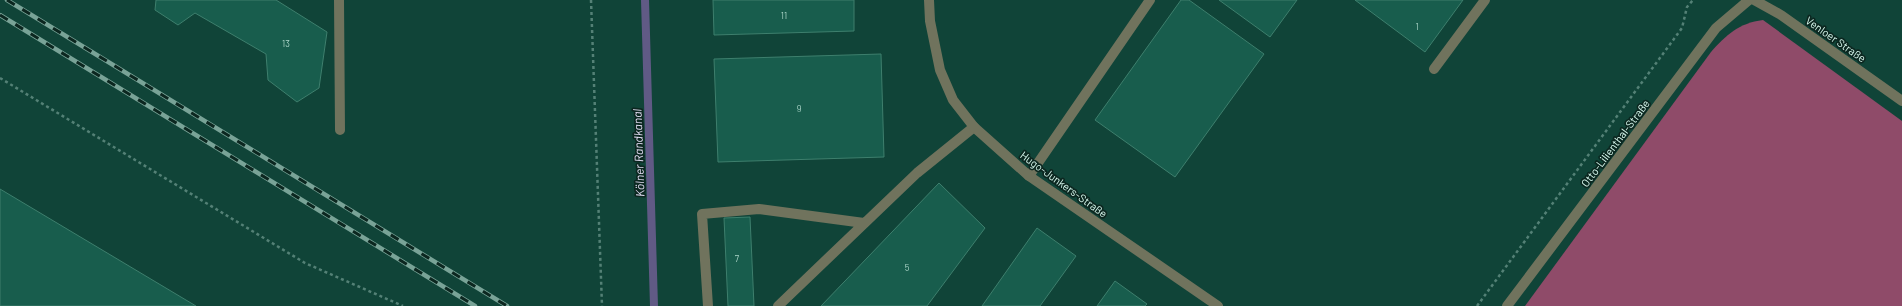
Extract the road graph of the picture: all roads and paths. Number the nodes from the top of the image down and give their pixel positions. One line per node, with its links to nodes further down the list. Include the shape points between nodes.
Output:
1 (339, 0): 13 (street)
2 (591, 0): 17 (path)
3 (930, 0): 12 (street, Hugo-Junkers-Straße, via 930,21 940,70 953,100)
4 (1150, 0): 14 (street)
5 (1485, 0): 9 (street)
6 (1693, 0): 21 (path, via 1687,7 1682,28)
7 (1749, 0): 22 (street, Otto-Lilienthal-Straße, via 1716,28)
8 (1754, 0): 11 (street, Venloer Straße, via 1781,15)
9 (1434, 69)
10 (0, 78): 16 (path, via 305,263)
11 (1902, 101)
12 (974, 127): 14 (street, Hugo-Junkers-Straße); 15 (street, via 917,173)
13 (340, 130)
14 (1029, 176): 20 (street, Hugo-Junkers-Straße)
15 (864, 223): 18 (street, via 759,209 702,214); 19 (street)
16 (403, 306)
17 (602, 306)
18 (708, 306)
19 (778, 306)
20 (1218, 306)
21 (1477, 306)
22 (1507, 306)

